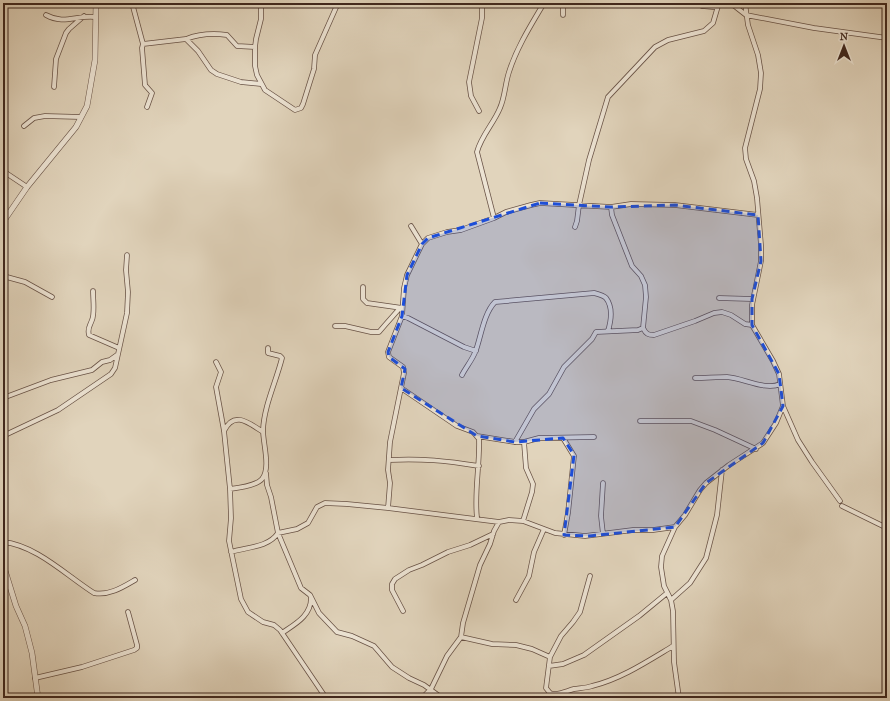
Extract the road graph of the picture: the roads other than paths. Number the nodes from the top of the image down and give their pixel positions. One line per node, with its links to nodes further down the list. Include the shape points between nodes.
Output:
1 (96, 3): 15 (street)
2 (132, 3): 18 (street)
3 (261, 3): 19 (street, via 261,19)
4 (338, 3): 20 (street, via 315,55 314,69 301,108 295,110 265,90)
5 (482, 3): 23 (street, via 482,18 469,82 471,96)
6 (544, 3): 31 (street, via 519,45 501,106 494,122 479,143 477,152)
7 (562, 3): 12 (street)
8 (695, 3): 10 (street, via 702,6)
9 (745, 3): 13 (street)
10 (718, 6): 13 (street, via 732,4); 28 (street, via 713,23 704,31 668,40 655,47 608,97 589,160)
11 (46, 15): 14 (street, via 65,20)
12 (563, 15)
13 (746, 15): 16 (street); 30 (street, via 761,72 760,89 745,148 756,188)
14 (84, 16): 15 (street); 21 (street, via 68,28 56,59)
15 (95, 17): 24 (street, via 90,94 88,106)
16 (887, 38)
17 (186, 39): 18 (street); 19 (street, via 215,33 227,35 237,46); 20 (street, via 217,74 241,82)
18 (144, 44): 22 (street, via 142,48 145,85 152,93)
19 (255, 47): 20 (street, via 255,66)
20 (261, 84)
21 (54, 87)
22 (147, 107)
23 (479, 111)
24 (81, 117): 25 (street, via 45,116 34,118); 27 (street, via 65,142)
25 (24, 126)
26 (3, 171): 27 (street)
27 (27, 187): 32 (street)
28 (579, 205): 29 (street); 31 (street, via 531,205); 34 (street)
29 (611, 207): 30 (street, via 631,204 675,205); 47 (street, via 632,266 646,285)
30 (758, 215): 42 (street, via 761,261)
31 (494, 218): 35 (street, via 428,238)
32 (3, 222)
33 (411, 226): 35 (street)
34 (575, 227)
35 (422, 244): 43 (street, via 407,275)
36 (127, 255): 49 (street, via 128,303)
37 (3, 276): 40 (street, via 25,282)
38 (363, 287): 43 (street, via 363,299 367,303)
39 (93, 292): 49 (street, via 93,319 88,327 89,335)
40 (52, 297)
41 (720, 298): 42 (street)
42 (752, 299): 45 (street)
43 (401, 308): 44 (street); 46 (street, via 379,332)
44 (402, 316): 51 (street); 57 (street, via 388,352 388,356 404,369)
45 (752, 325): 47 (street, via 722,312 654,335 645,333); 56 (street, via 773,361)
46 (336, 326)
47 (643, 328): 48 (street)
48 (608, 331): 51 (street, via 611,322 609,305 602,295 594,293 498,302 492,306 482,328); 67 (street, via 596,332 564,367 549,394 534,409)
49 (119, 348): 52 (street)
50 (268, 348): 62 (street, via 268,353 282,358 268,402)
51 (476, 351): 54 (street)
52 (118, 354): 58 (street, via 92,370 51,380); 63 (street, via 116,368 111,374 58,410)
53 (216, 362): 61 (street, via 222,372 216,387)
54 (462, 375)
55 (695, 378): 56 (street, via 728,377 762,386)
56 (780, 384): 59 (street)
57 (401, 388): 64 (street, via 457,426); 70 (street)
58 (3, 398)
59 (783, 406): 69 (street, via 766,439); 76 (street, via 798,440)
60 (640, 421): 69 (street, via 691,421 722,432)
61 (224, 432): 62 (street, via 226,426 236,420 249,423); 75 (street)
62 (263, 432): 73 (street)
63 (3, 436)
64 (477, 436): 67 (street); 71 (street)
65 (594, 437): 66 (street)
66 (563, 438): 68 (street, via 539,438); 88 (street, via 574,456)
67 (515, 442): 68 (street)
68 (524, 442): 81 (street, via 526,468 533,484)
69 (756, 449): 72 (street)
70 (389, 460): 71 (street, via 434,459); 78 (street)
71 (479, 466): 79 (street)
72 (722, 470): 82 (street, via 700,490); 99 (street, via 717,512 706,558 690,583)
73 (266, 473): 75 (street, via 257,483); 85 (street)
74 (603, 484): 87 (street)
75 (230, 489): 90 (street)
76 (840, 501)
77 (842, 506): 83 (street)
78 (388, 508): 79 (street); 85 (street, via 325,503 316,507 308,523 297,529)
79 (477, 518): 80 (street)
80 (500, 522): 81 (street); 86 (street)
81 (523, 522): 84 (street)
82 (675, 527): 87 (street); 96 (street, via 660,567)
83 (887, 528)
84 (544, 529): 88 (street); 98 (street, via 534,552 529,576)
85 (278, 533): 90 (street, via 269,542); 97 (street, via 301,588)
86 (493, 534): 100 (street, via 470,546 448,552 395,579 392,590); 103 (street, via 480,565)
87 (603, 534): 88 (street)
88 (564, 535)
89 (3, 542): 94 (street, via 29,550 94,593 109,593)
90 (231, 552): 102 (street, via 245,608 263,622 277,627)
91 (3, 564): 93 (street)
92 (590, 576): 105 (street, via 580,612 561,636)
93 (7, 579): 95 (street); 107 (street, via 25,626)
94 (135, 580)
95 (3, 585)
96 (667, 593): 99 (street); 106 (street, via 584,655 564,664)
97 (311, 598): 102 (street, via 310,608 306,614); 108 (street, via 319,613 336,632 374,646 392,667)
98 (516, 600)
99 (670, 600): 104 (street, via 674,620)
100 (403, 611)
101 (128, 612): 107 (street, via 137,648 82,667)
102 (282, 633): 110 (street)
103 (461, 637): 105 (street, via 492,644 516,645); 108 (street, via 447,656)
104 (673, 646): 106 (street, via 645,664 611,680 557,694 550,693 546,688); 113 (street)
105 (550, 657): 106 (street)
106 (549, 666)
107 (35, 678): 109 (street)
108 (430, 690): 111 (street); 112 (street)
109 (38, 698)
110 (326, 698)
111 (422, 698)
112 (442, 698)
113 (679, 698)

